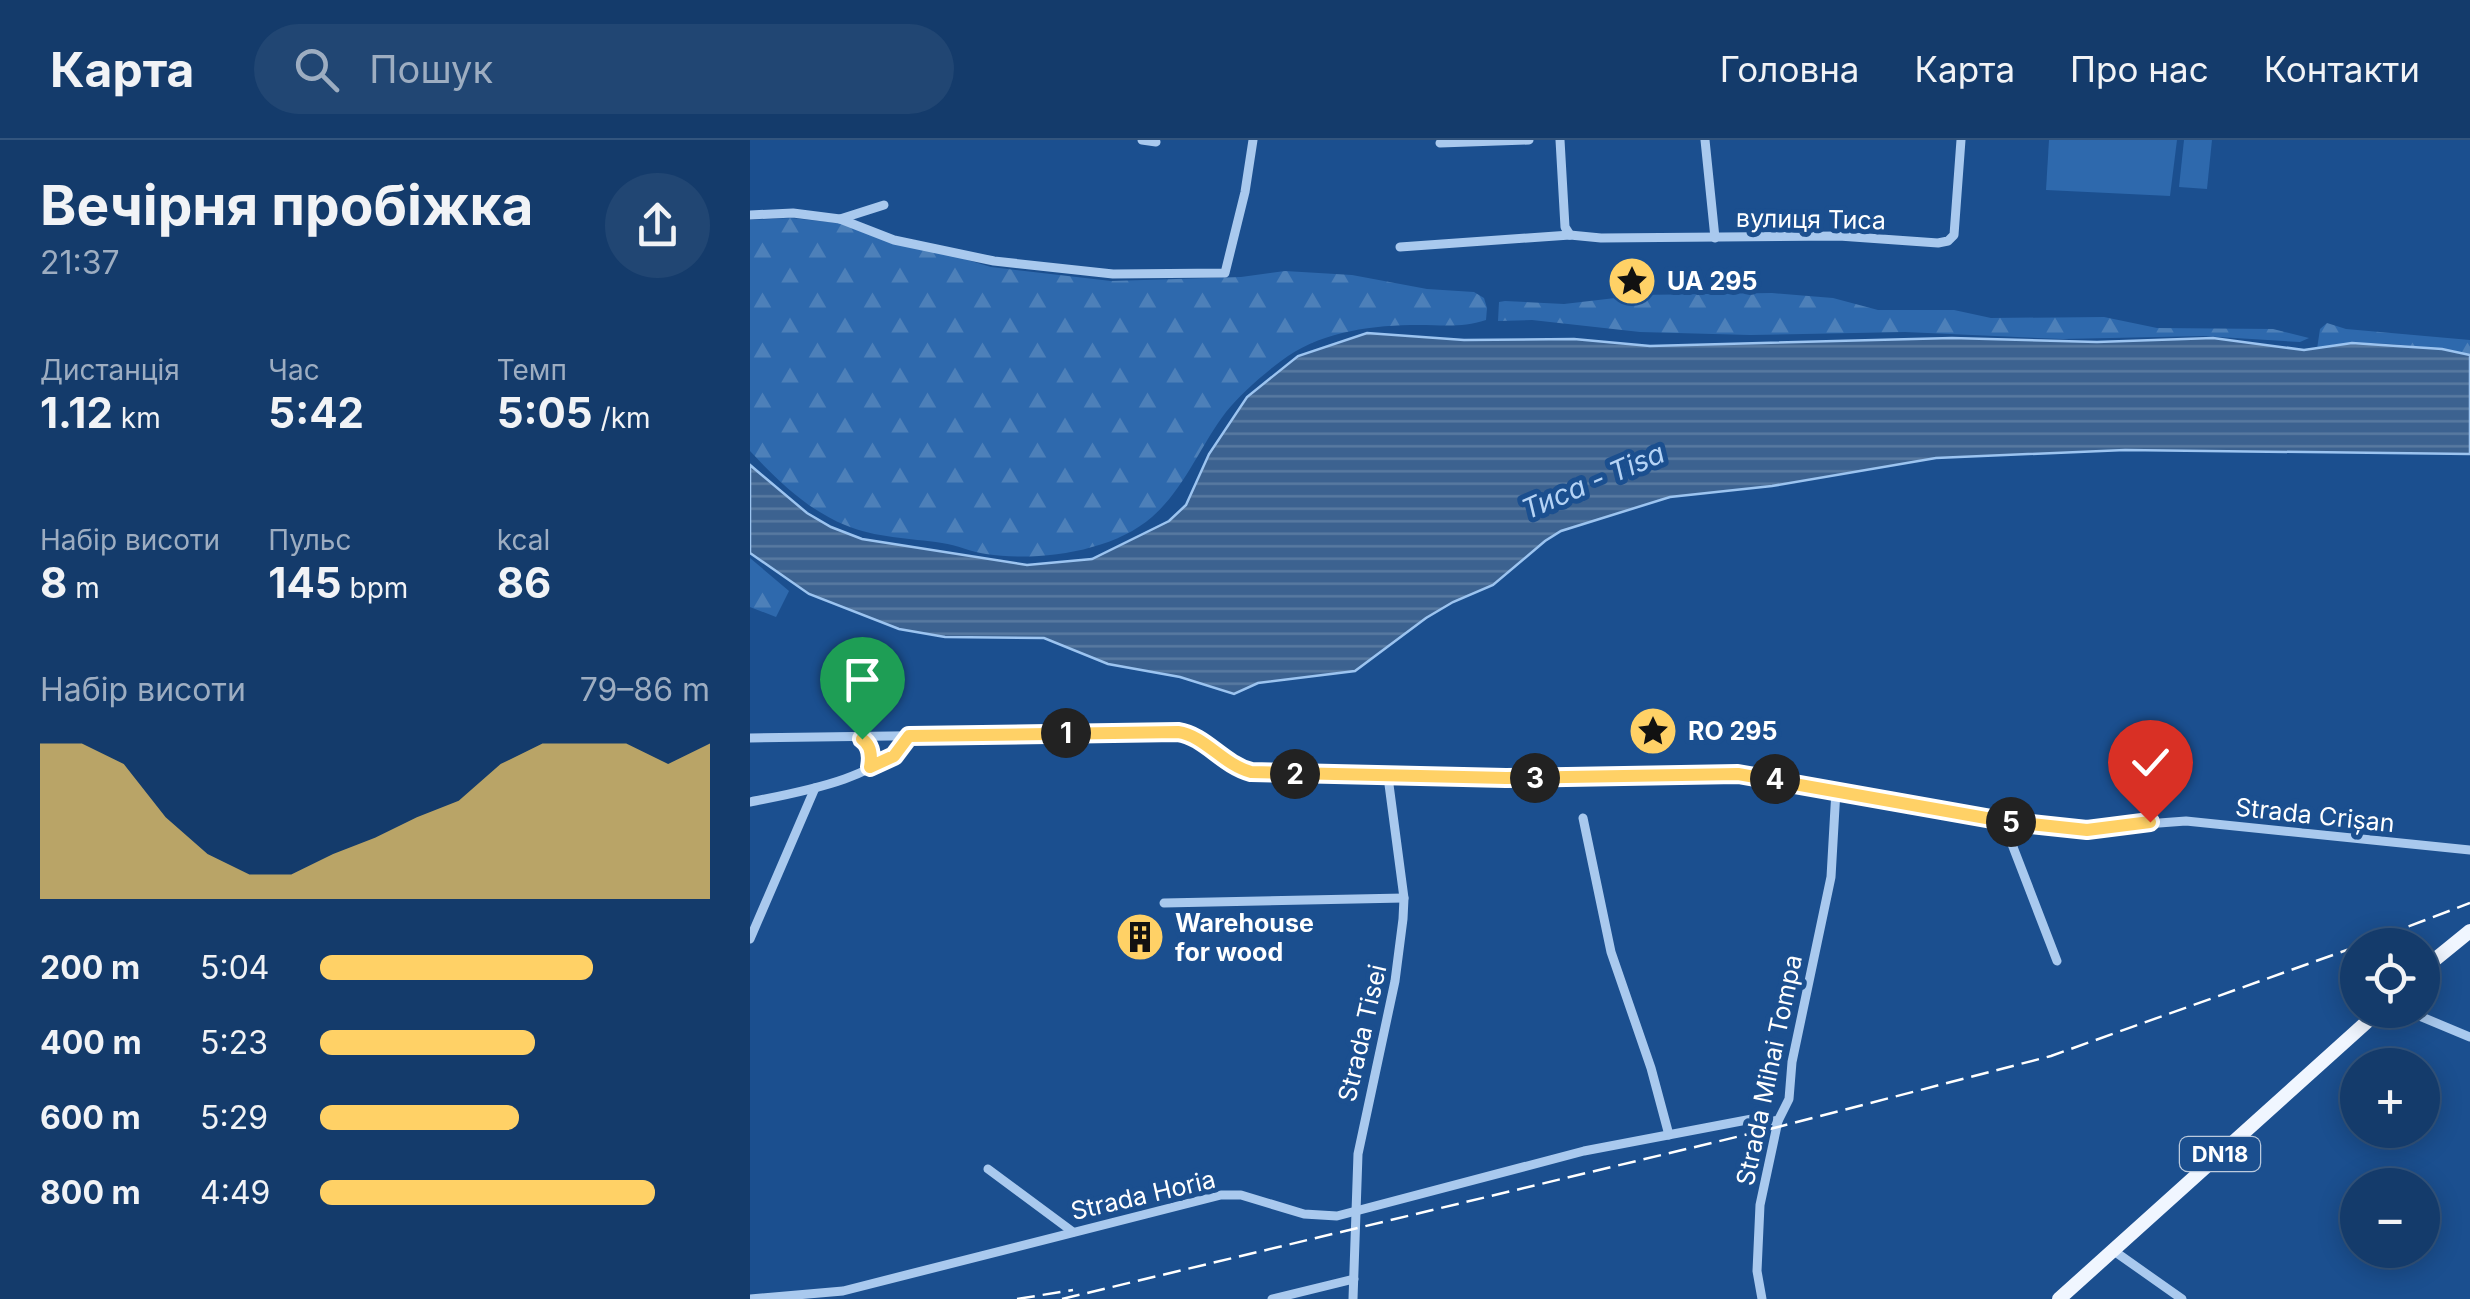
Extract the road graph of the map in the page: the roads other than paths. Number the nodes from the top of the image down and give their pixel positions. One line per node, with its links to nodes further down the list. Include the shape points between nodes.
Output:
1 (1142, 140): 7 (street)
2 (1253, 140): 11 (street, via 1226,272 1112,274 994,261 894,240)
3 (1529, 140): 8 (street)
4 (1560, 140): 12 (street)
5 (1705, 140): 13 (street)
6 (1960, 140): 13 (street, вулиця Тиса, via 1954,235 1948,241)
7 (1156, 142)
8 (1440, 143)
9 (884, 206): 11 (street)
10 (750, 214): 11 (street)
11 (840, 219)
12 (1570, 235): 13 (street, вулиця Тиса); 14 (street, вулиця Тиса)
13 (1715, 238)
14 (1400, 246)
15 (909, 736): 16 (street, Strada Crișan); 18 (street, via 894,756); 19 (street, Strada Crișan, via 1182,732 1251,772)
16 (856, 737): 17 (street, Strada Crișan); 18 (street, via 868,743)
17 (750, 738)
18 (870, 767): 20 (street)
19 (1388, 777): 21 (street, Strada Crișan, via 1738,774); 26 (street, Strada Tisei)
20 (815, 788): 22 (street); 29 (street)
21 (1836, 790): 24 (street, Strada Crișan); 35 (street, Strada Mihai Tompa, via 1830,877 1788,1099)
22 (750, 802)
23 (1583, 818): 36 (street, via 1611,952)
24 (2003, 821): 25 (street, Strada Crișan, via 2096,830 2186,820); 31 (street)
25 (2470, 850)
26 (1404, 898): 27 (street); 38 (street, Strada Tisei, via 1395,981 1362,1126)
27 (1164, 903)
28 (2470, 931): 30 (main road)
29 (750, 939)
30 (2440, 955)
31 (2056, 962)
32 (2440, 1025): 34 (street)
33 (2360, 1028): 40 (main road, DN18)
34 (2470, 1037)
35 (1778, 1121): 36 (street, Strada Horia, via 1752,1119); 45 (street, Strada Mihai Tompa, via 1758,1216)
36 (1669, 1135): 38 (street, Strada Horia, via 1584,1151)
37 (988, 1169): 39 (street)
38 (1356, 1214): 39 (street, Strada Horia, via 1304,1214 1231,1194); 41 (street, Strada Tisei)
39 (1072, 1232): 42 (street, Strada Horia, via 843,1291)
40 (2114, 1250): 46 (main road, DN18); 47 (street)
41 (1354, 1279): 43 (street); 44 (street, Strada Tisei)
42 (750, 1299)
43 (1272, 1299)
44 (1353, 1299)
45 (1762, 1299)
46 (2060, 1299)
47 (2182, 1299)

